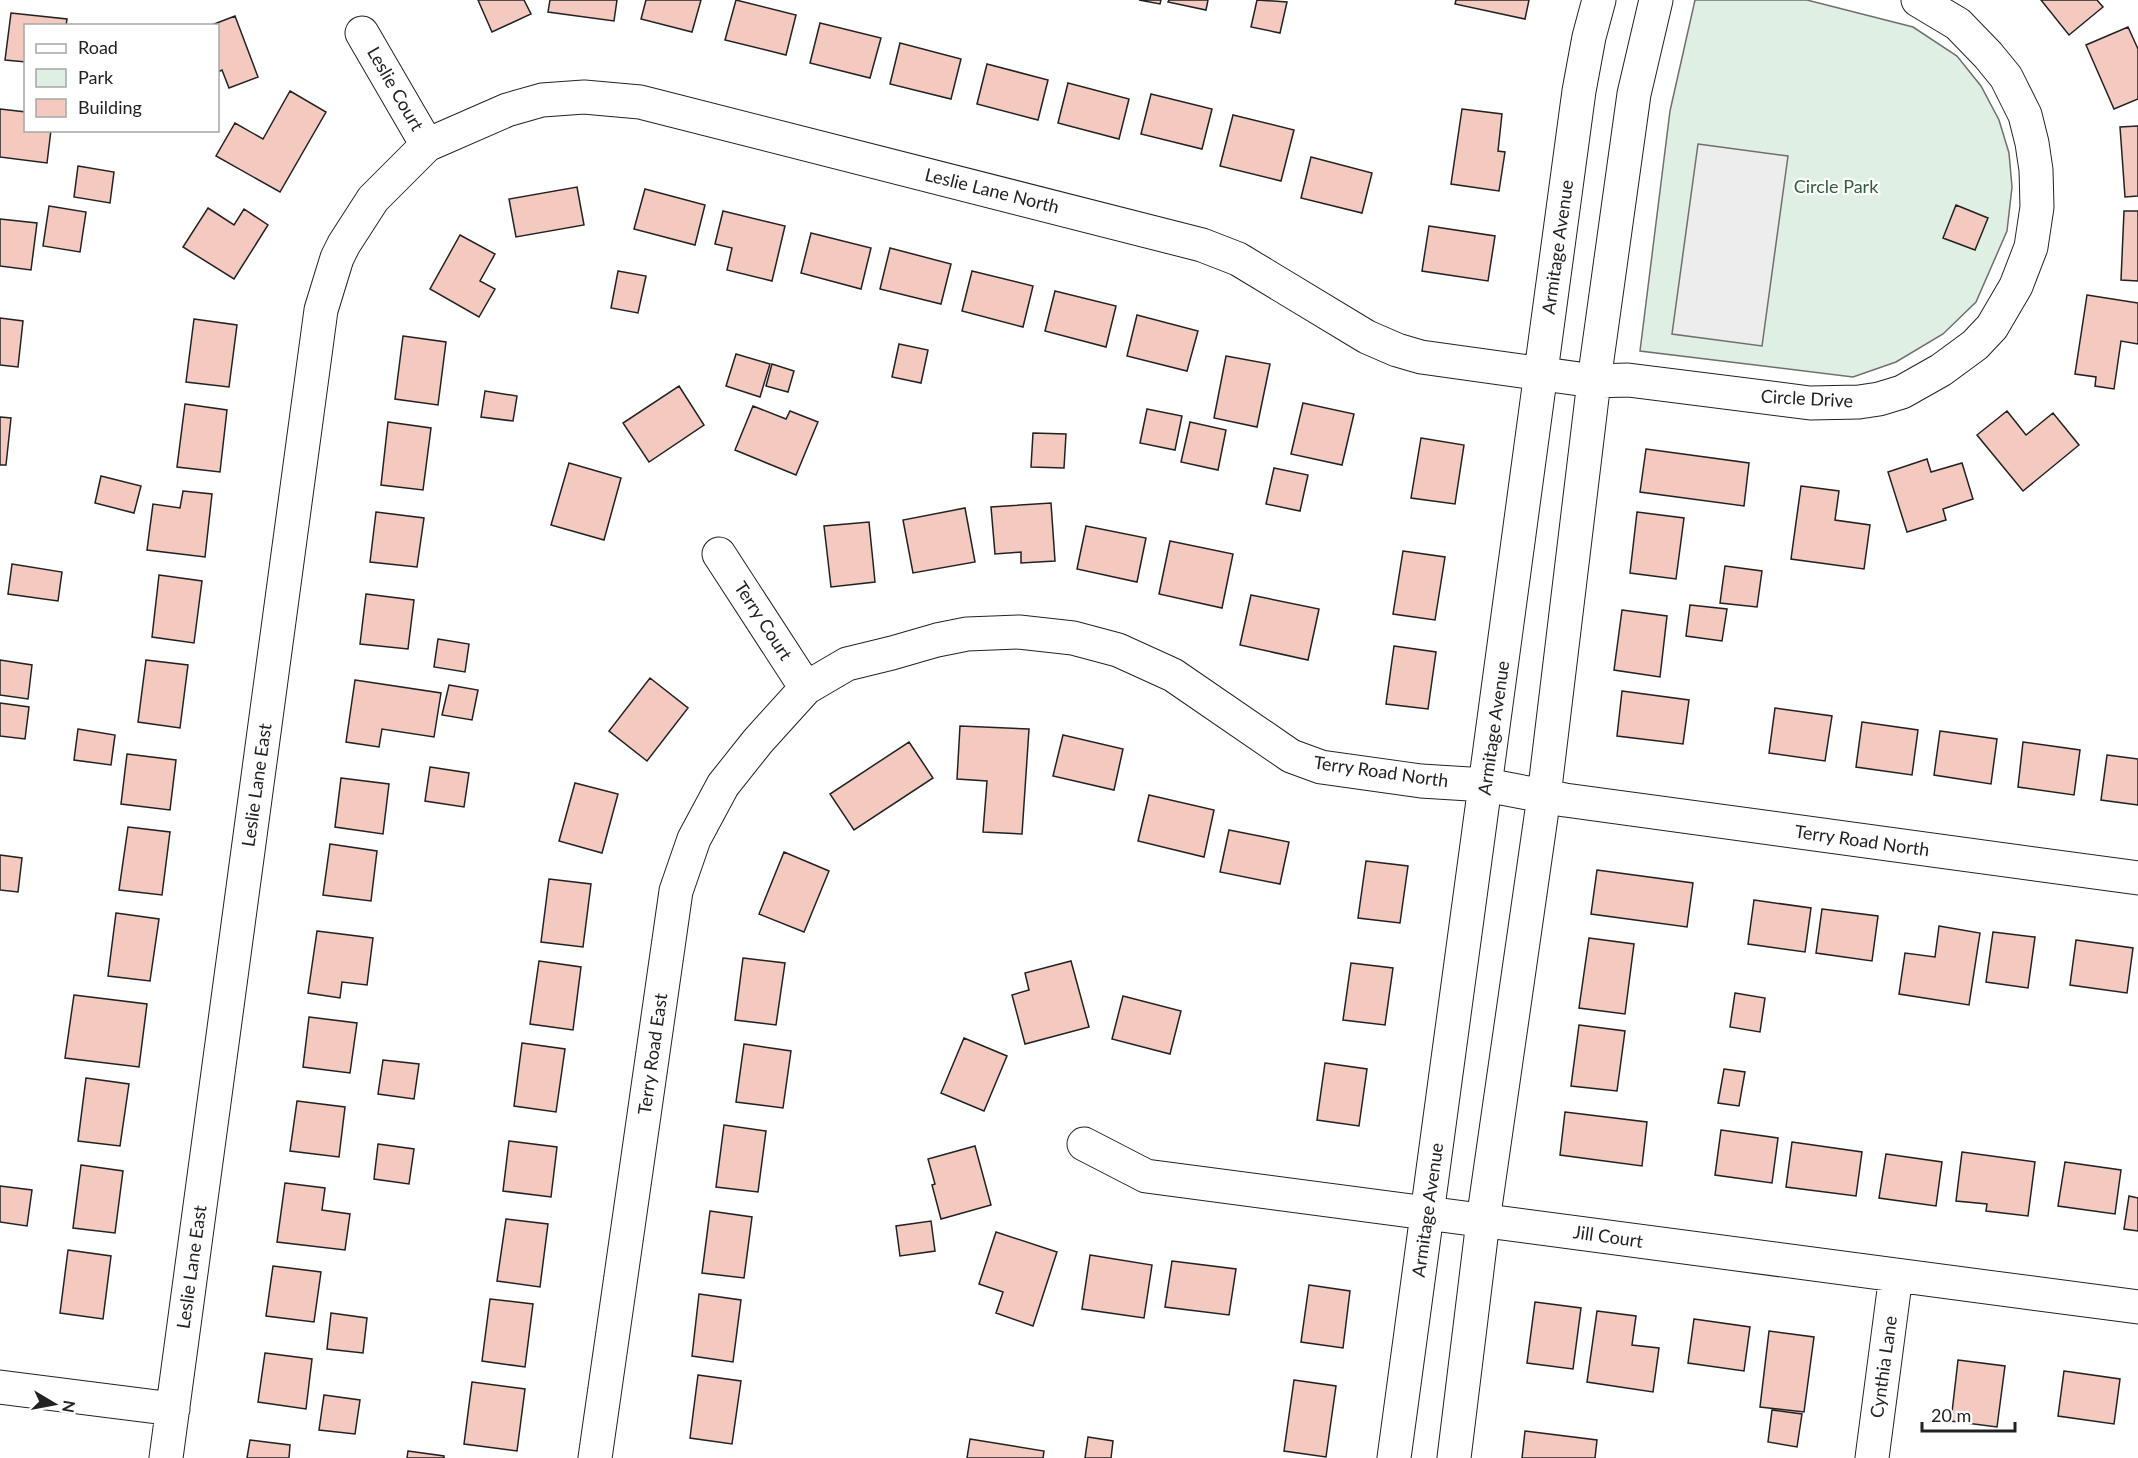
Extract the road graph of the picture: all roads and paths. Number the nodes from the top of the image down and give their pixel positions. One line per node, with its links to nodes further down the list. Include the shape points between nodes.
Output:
1 (1599, 0): 6 (street, Armitage Avenue, via 1579,91)
2 (1656, 0): 7 (street, via 1634,94)
3 (1918, 0): 7 (street, Circle Drive, via 1958,24 2006,77 2025,116 2032,143 2037,207 2031,247 2016,286 1992,327 1941,370 1902,392 1859,402 1810,403 1628,380)
4 (362, 33): 5 (street, Leslie Court)
5 (427, 145): 6 (street, Leslie Lane North, via 507,110 542,100 584,97 640,102 1202,245 1238,259 1367,337 1397,350 1421,357); 19 (street, Leslie Lane East, via 373,199 344,244 321,310)
6 (1541, 373): 7 (street, Circle Drive); 10 (street, Armitage Avenue)
7 (1594, 381): 11 (street)
8 (719, 554): 9 (street, Terry Court)
9 (806, 688): 10 (street, Terry Road North, via 847,664 967,634 1019,632 1073,638 1118,650 1173,675 1291,756 1321,767 1421,781); 21 (street, Terry Road East, via 723,784 694,839 676,891)
10 (1486, 785): 11 (street, Terry Road North); 14 (street, Armitage Avenue)
11 (1544, 796): 12 (street, Terry Road North); 15 (street)
12 (2138, 878)
13 (1084, 1144): 14 (street, Jill Court, via 1146,1176)
14 (1427, 1213): 15 (street, Jill Court); 22 (street, Armitage Avenue)
15 (1483, 1221): 16 (street, Jill Court); 23 (street)
16 (1896, 1275): 17 (street, Jill Court); 24 (street, Cynthia Lane)
17 (2138, 1307)
18 (0, 1387): 19 (street)
19 (173, 1409): 20 (street, Leslie Lane East)
20 (166, 1458)
21 (595, 1458)
22 (1394, 1458)
23 (1454, 1458)
24 (1872, 1458)

